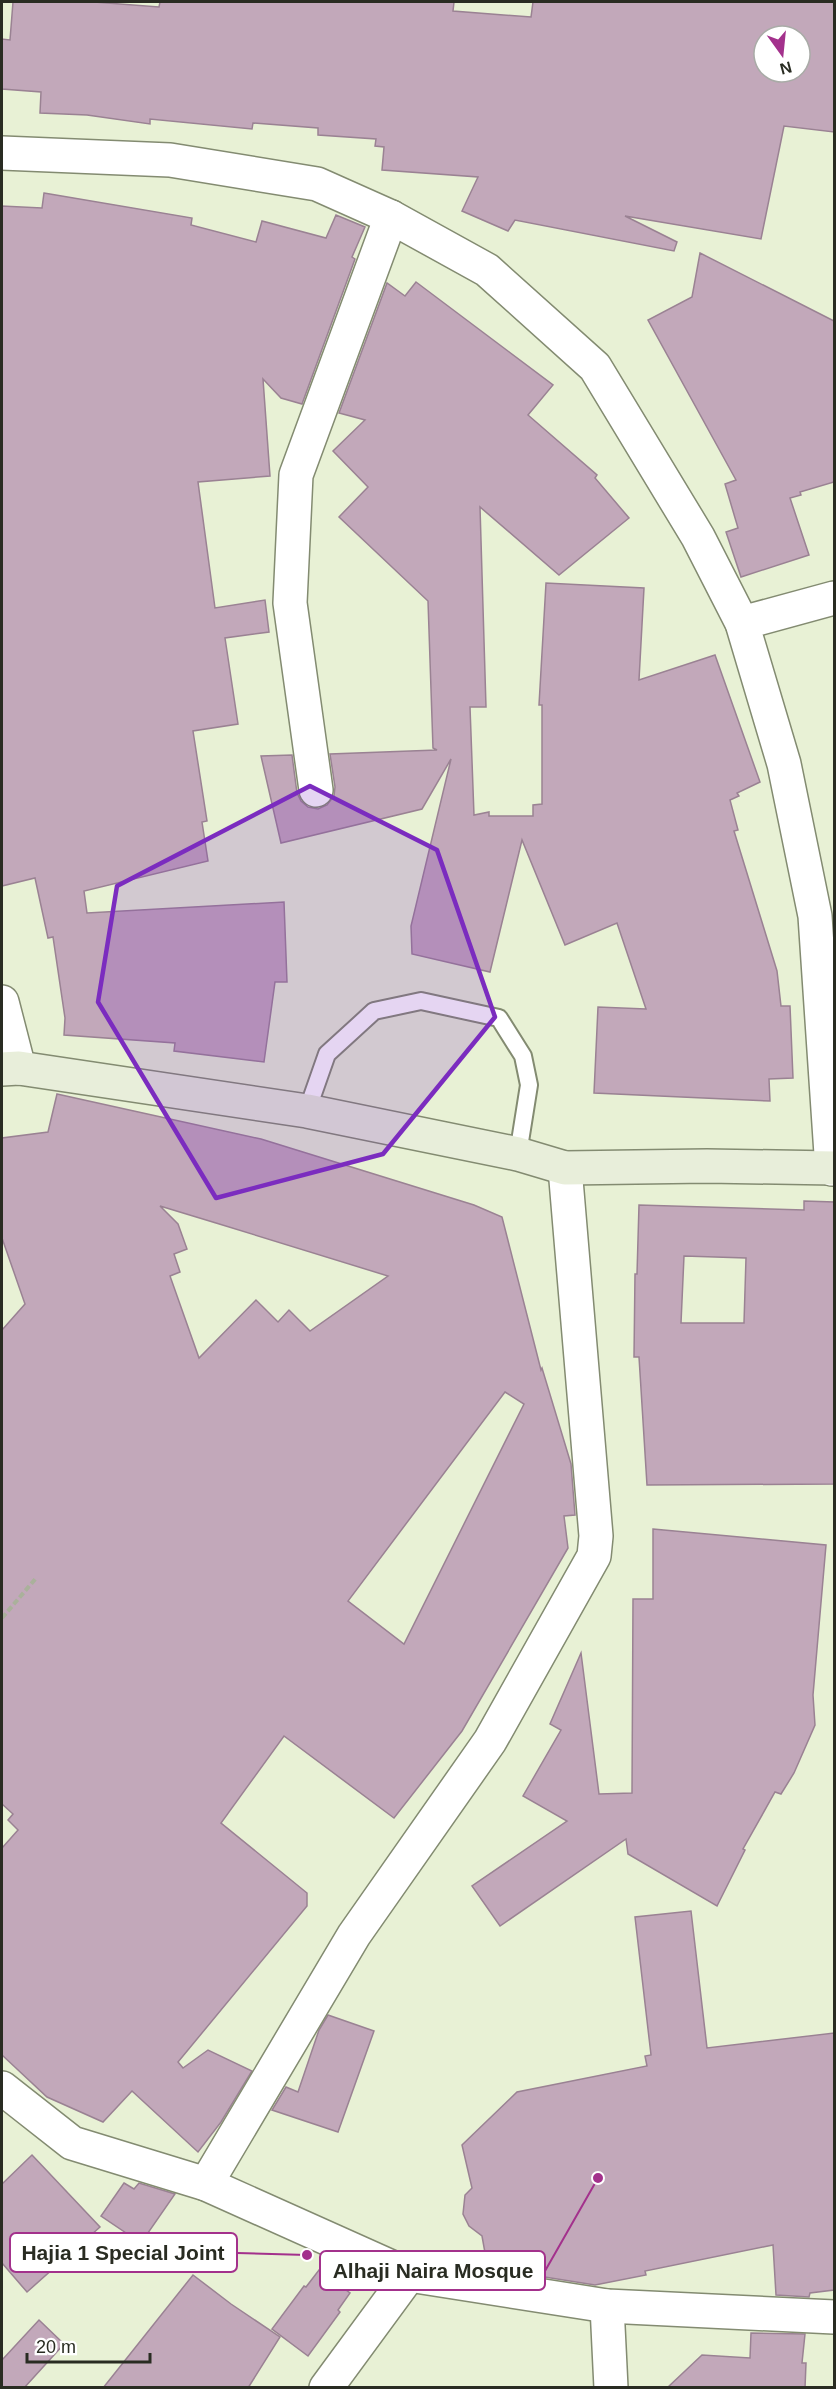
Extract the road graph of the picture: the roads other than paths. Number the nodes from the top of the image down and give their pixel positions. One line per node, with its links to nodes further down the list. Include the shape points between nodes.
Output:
1 (2, 153): 2 (street, via 170,160 317,184)
2 (391, 217): 4 (street, via 487,270 595,367 698,537); 5 (street, via 296,475 290,603)
3 (834, 598): 4 (street)
4 (742, 623): 11 (street, via 784,764 815,916)
5 (316, 790)
6 (2, 1002): 7 (street)
7 (10, 1068): 8 (street)
8 (307, 1111): 9 (street); 9 (lane, via 327,1054 374,1011 421,1001 499,1018 523,1056 529,1085)
9 (518, 1154): 10 (street)
10 (565, 1168): 11 (street); 13 (street, via 596,1536 594,1556 490,1741 354,1935)
11 (833, 1168)
12 (2, 2088): 13 (street, via 72,2143)
13 (206, 2184): 14 (street)
14 (409, 2275): 15 (street); 17 (street)
15 (607, 2306): 16 (street); 18 (street)
16 (834, 2317)
17 (326, 2388)
18 (611, 2388)

